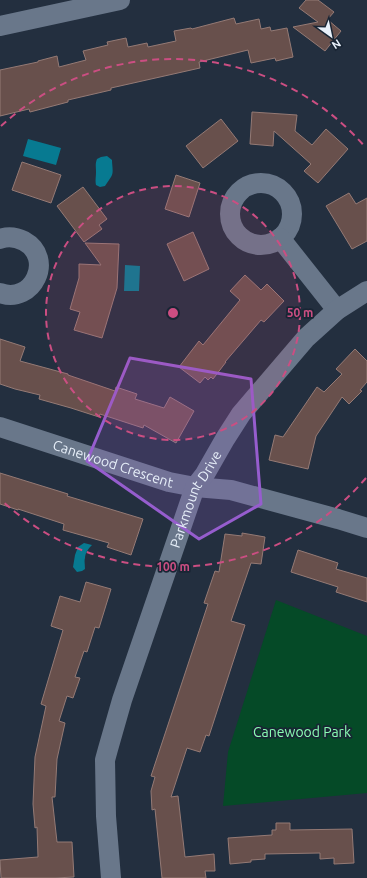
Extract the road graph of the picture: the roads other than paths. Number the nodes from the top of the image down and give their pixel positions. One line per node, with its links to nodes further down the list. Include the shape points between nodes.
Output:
1 (120, 0): 2 (street)
2 (0, 26)
3 (280, 238): 7 (street)
4 (0, 239): 6 (street, via 18,238 28,244 34,249 39,264 35,280 24,291 15,295)
5 (367, 291): 7 (street, Parkmount Drive)
6 (0, 293)
7 (337, 310): 9 (street, Parkmount Drive, via 306,338 241,414)
8 (0, 427): 9 (street, Canewood Crescent, via 169,482)
9 (195, 488): 10 (street, Canewood Crescent, via 231,490); 11 (street, Parkmount Drive, via 122,700 105,760)
10 (367, 528)
11 (111, 878)

